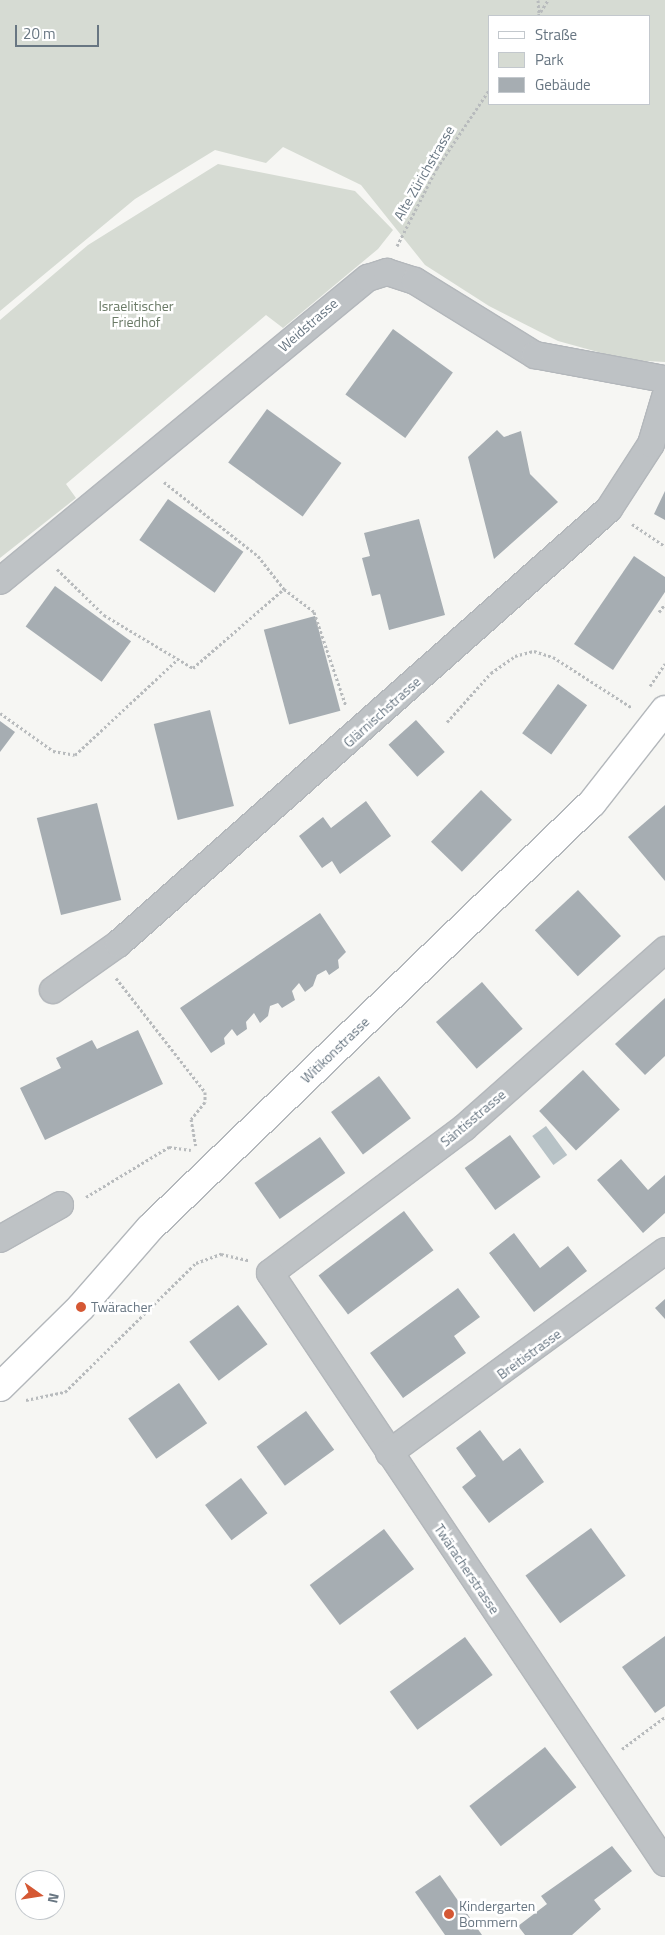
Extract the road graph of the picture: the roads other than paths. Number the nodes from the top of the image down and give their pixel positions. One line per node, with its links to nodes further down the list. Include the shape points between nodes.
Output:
1 (665, 379): 3 (street, Weidstrasse, via 535,355 481,325 431,289 387,272 348,291 144,466)
2 (665, 397): 6 (street, Glärnischstrasse, via 651,444 609,509 356,735 100,956)
3 (0, 580)
4 (662, 723): 11 (main road, Witikonstrasse, via 592,803 150,1228)
5 (665, 950): 10 (street, Säntisstrasse, via 464,1128)
6 (53, 990)
7 (60, 1205): 8 (street)
8 (0, 1239)
9 (665, 1251): 12 (street, Breitistrasse)
10 (270, 1273): 12 (street, Twäracherstrasse)
11 (11, 1393)
12 (389, 1453): 13 (street, Twäracherstrasse)
13 (665, 1863)

